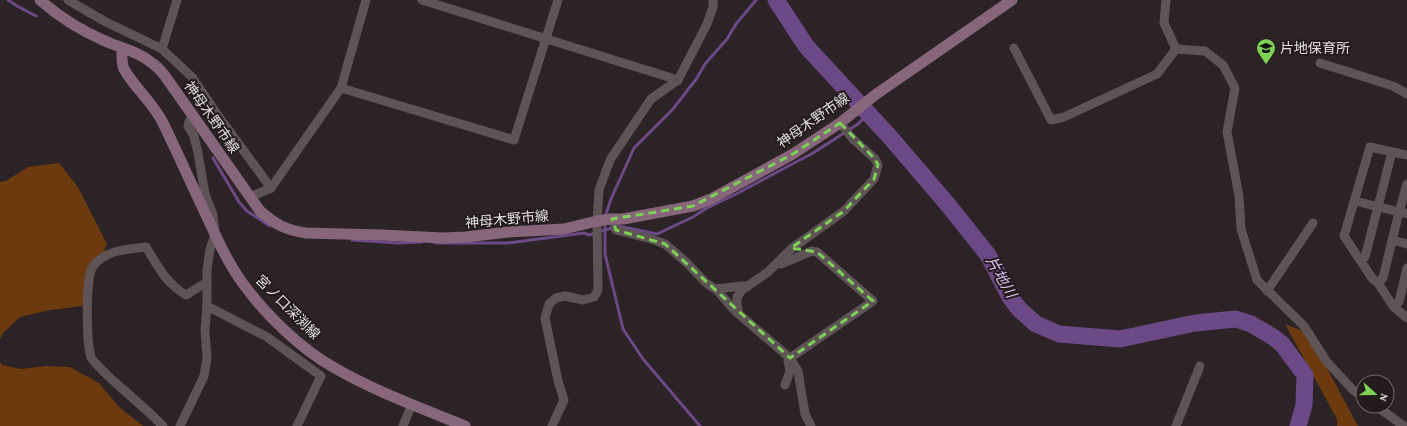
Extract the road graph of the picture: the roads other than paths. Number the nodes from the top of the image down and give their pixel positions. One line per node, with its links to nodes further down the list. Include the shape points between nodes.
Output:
1 (40, 0): 11 (main road, 神母木野市線, via 88,33)
2 (68, 0): 13 (street)
3 (177, 0): 13 (street)
4 (366, 0): 17 (street)
5 (422, 0): 10 (street)
6 (558, 0): 10 (street)
7 (713, 0): 16 (street, via 706,24)
8 (1012, 0): 20 (main road, 神母木野市線, via 875,95)
9 (1166, 0): 14 (street, via 1164,23)
10 (546, 40): 16 (street); 17 (street, via 514,140)
11 (122, 48): 19 (main road, 神母木野市線, via 139,54 153,63); 31 (main road, 宮ノ口深渕線, via 124,68 163,122)
12 (1014, 48): 14 (street, via 1051,120 1064,117 1157,74)
13 (162, 49): 24 (street, via 192,77)
14 (1176, 49): 41 (street, via 1205,51 1223,65 1235,88 1227,132 1239,196 1241,229 1257,280)
15 (1320, 63): 18 (street, via 1393,86)
16 (678, 80): 29 (street, via 651,99 610,160 599,190)
17 (341, 88): 24 (street)
18 (1407, 94)
19 (193, 116): 25 (main road, 神母木野市線); 31 (street, via 188,126 194,136 205,194 213,215)
20 (842, 123): 29 (main road, 神母木野市線, via 793,154 711,199 693,206); 35 (street, via 853,139 875,159 878,165 874,179 844,211 791,248)
21 (1392, 152): 22 (street); 26 (street, via 1370,148); 27 (street)
22 (1407, 155)
23 (1407, 184): 28 (street)
24 (271, 188): 25 (street)
25 (250, 197): 29 (main road, 神母木野市線, via 271,221 284,228 306,233 466,238)
26 (1355, 201): 27 (street); 34 (street, via 1344,236)
27 (1378, 207): 28 (street); 34 (street, via 1366,257)
28 (1403, 213): 32 (street)
29 (606, 223): 40 (street, via 665,244); 57 (street, via 598,236 598,290 594,296 583,300 565,296 556,298 549,304 545,318 564,400)
30 (1313, 223): 41 (street)
31 (215, 235): 37 (street, via 210,249); 50 (main road, 宮ノ口深渕線, via 244,285 293,338 332,367)
32 (1392, 240): 33 (street); 38 (street, via 1383,278)
33 (1407, 244)
34 (1360, 260): 38 (street)
35 (776, 263): 39 (street); 46 (street, via 781,264 812,251 817,252 873,301)
36 (1407, 268): 43 (street, via 1399,302)
37 (207, 282): 42 (street); 52 (street, via 186,295 164,278 146,247 118,250 91,267 88,279 87,326 91,357)
38 (1378, 283): 43 (street)
39 (753, 287): 40 (street); 44 (street, via 742,290 737,304)
40 (715, 289): 44 (street)
41 (1268, 290): 49 (street, via 1304,326 1327,362)
42 (207, 306): 53 (street, via 207,358 204,376); 54 (street, via 266,337 321,376)
43 (1393, 306): 45 (street)
44 (739, 314): 46 (street)
45 (1407, 318)
46 (790, 358): 48 (street, via 790,371); 58 (street, via 798,371 805,414)
47 (1200, 366): 59 (street)
48 (785, 384)
49 (1355, 391)
50 (412, 404): 55 (street); 56 (main road, 宮ノ口深渕線)
51 (1387, 414): 60 (street)
52 (163, 426)
53 (180, 426)
54 (297, 426)
55 (403, 426)
56 (466, 426)
57 (552, 426)
58 (811, 426)
59 (1176, 426)
60 (1404, 426)

